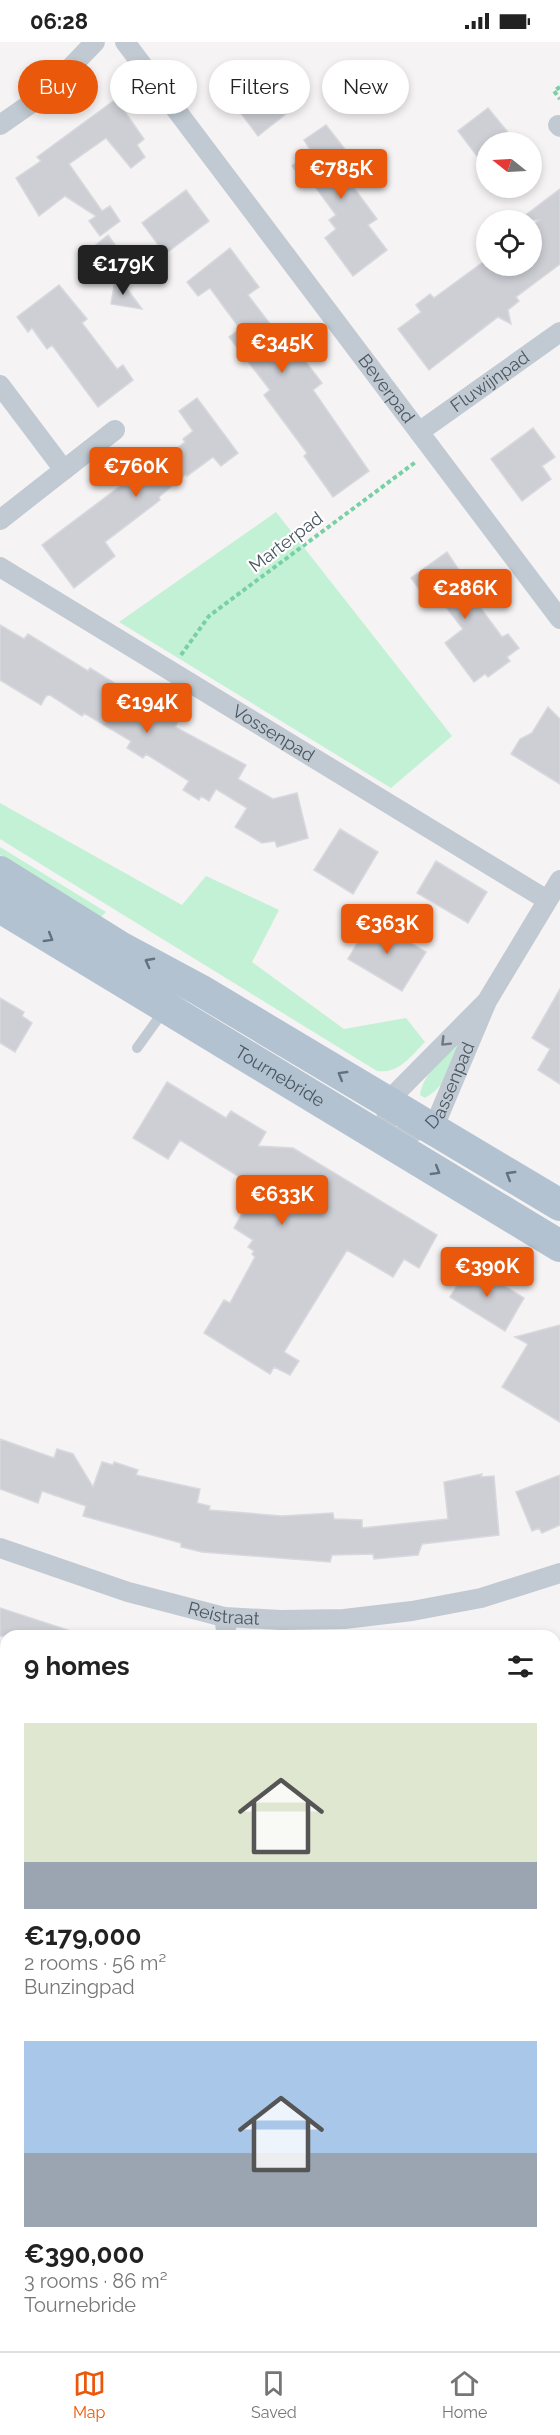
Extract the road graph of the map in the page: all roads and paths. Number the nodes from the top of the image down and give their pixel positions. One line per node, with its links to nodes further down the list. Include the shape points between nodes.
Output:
1 (94, 42): 5 (street, via 46,93)
2 (125, 42): 9 (street, Beverpad)
3 (560, 87): 4 (path, via 554,91)
4 (560, 99)
5 (0, 125)
6 (560, 332): 9 (street, Fluwijnpad)
7 (0, 385): 11 (street)
8 (115, 430): 11 (street)
9 (419, 432): 10 (street, Beverpad)
10 (433, 450): 14 (street, Beverpad); 15 (path, Marterpad, via 209,616)
11 (64, 470): 12 (street)
12 (0, 520)
13 (0, 567): 15 (street, Vossenpad)
14 (560, 619)
15 (170, 670): 18 (street, Vossenpad)
16 (0, 872): 20 (main road, Tournebride, one-way to 16, via 120,947)
17 (560, 880): 18 (street, Dassenpad)
18 (547, 900): 21 (street, Dassenpad)
19 (0, 907): 20 (main road, Tournebride, one-way to 20)
20 (174, 994): 22 (lane); 23 (main road, Tournebride, one-way to 20); 25 (main road, Tournebride)
21 (487, 1001): 23 (street, Dassenpad, one-way to 23); 24 (street, Dassenpad, via 439,1115)
22 (137, 1048)
23 (387, 1102): 24 (main road, Tournebride); 25 (street)
24 (428, 1127): 25 (street, Dassenpad); 26 (main road, Tournebride, one-way to 24)
25 (386, 1141): 27 (main road, Tournebride, one-way to 27)
26 (560, 1205)
27 (560, 1246)
28 (0, 1548): 30 (street, Reistraat, via 128,1592)
29 (560, 1573): 30 (street, Reistraat, via 481,1598 412,1611 344,1619)
30 (224, 1617): 31 (street)
31 (226, 1630)

